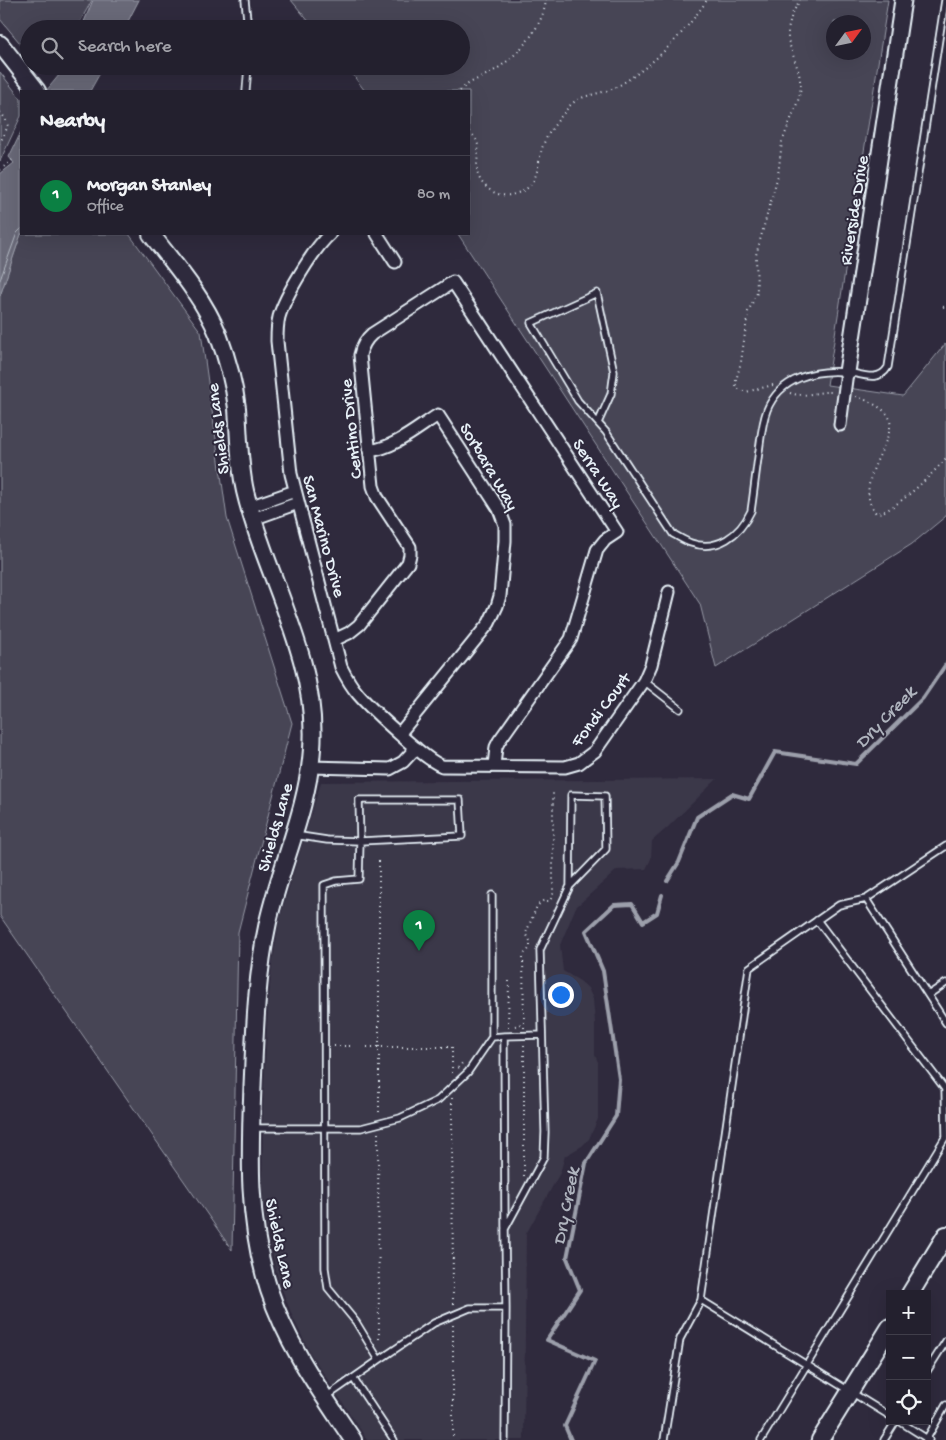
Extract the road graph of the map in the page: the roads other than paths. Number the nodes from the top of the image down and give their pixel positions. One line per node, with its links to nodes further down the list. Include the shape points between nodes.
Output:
1 (246, 0): 4 (lane)
2 (903, 0): 16 (street, Riverside Drive)
3 (945, 0): 16 (lane, via 888,367 875,376)
4 (247, 20)
5 (0, 44): 6 (main road)
6 (20, 69)
7 (25, 75): 9 (main road)
8 (247, 75): 10 (lane)
9 (36, 90)
10 (246, 90)
11 (154, 235): 22 (main road, Shields Lane, via 200,300 223,348 235,394 241,469)
12 (329, 235): 20 (street, San Marino Drive, via 288,296 277,329 289,464)
13 (377, 235): 14 (street)
14 (395, 262)
15 (453, 282): 19 (street, Centino Drive, via 372,334 364,343 360,355); 29 (street, Serra Way, via 617,532 596,550 571,639 499,741)
16 (847, 372): 17 (lane, via 802,376 790,381 774,398 763,422 751,512 735,534 709,546 690,543 673,534); 18 (street, Riverside Drive)
17 (598, 423): 17 (lane, via 578,401 531,323 598,293 614,372 611,394)
18 (840, 425)
19 (369, 450): 24 (street, Centino Drive, via 375,492 408,544 410,555 408,563 363,620 349,633); 27 (street, Sorbara Way, via 392,444 438,415 499,509 506,533 500,596 494,615)
20 (295, 491): 21 (street, San Marino Drive); 22 (street)
21 (298, 503): 22 (street); 24 (street, San Marino Drive)
22 (251, 513): 30 (main road, Shields Lane, via 309,691 313,729)
23 (669, 592): 25 (street, Fondi Court)
24 (334, 640): 27 (street, San Marino Drive, via 351,685)
25 (644, 681): 26 (lane); 29 (street, Fondi Court, via 595,751 579,763 565,767)
26 (680, 709)
27 (400, 733): 28 (street, San Marino Drive)
28 (416, 748): 29 (street, San Marino Drive, via 442,766); 30 (street, via 403,762 390,769)
29 (494, 766)
30 (310, 767): 31 (main road, Shields Lane)
31 (294, 835): 32 (lane); 45 (main road, Shields Lane, via 274,897 259,972)
32 (360, 840): 32 (lane, via 462,836 460,800 359,800); 46 (lane, via 359,879 324,885)
33 (946, 846): 36 (lane)
34 (570, 886): 34 (lane, via 570,795 605,796 606,849); 41 (lane, via 540,950)
35 (492, 895): 43 (lane)
36 (866, 899): 37 (lane, via 839,905); 39 (lane)
37 (817, 920): 44 (lane, via 945,1089); 50 (lane, via 749,968)
38 (946, 983): 39 (lane)
39 (928, 995): 40 (lane)
40 (946, 1023)
41 (542, 1035): 42 (lane); 47 (lane, via 544,1157)
42 (504, 1036): 43 (lane); 47 (lane)
43 (492, 1037): 46 (lane, via 468,1072 438,1100 400,1118 361,1128)
44 (946, 1113): 55 (lane, via 946,1136)
45 (250, 1128): 46 (lane); 59 (main road, Shields Lane, via 252,1209 263,1270 285,1329)
46 (324, 1129): 54 (lane, via 328,1288 356,1322)
47 (505, 1229): 51 (lane)
48 (946, 1235): 49 (main road)
49 (912, 1290)
50 (701, 1300): 55 (lane); 67 (lane, via 680,1339)
51 (506, 1308): 54 (lane, via 470,1308 434,1323); 66 (lane)
52 (886, 1334): 58 (main road)
53 (946, 1341): 56 (lane)
54 (379, 1360): 57 (lane)
55 (807, 1364): 58 (lane); 68 (lane)
56 (931, 1365)
57 (354, 1378): 59 (lane); 65 (lane)
58 (850, 1392): 61 (lane); 69 (main road)
59 (325, 1398): 64 (main road, Shields Lane)
60 (946, 1405): 71 (lane)
61 (886, 1414)
62 (894, 1425): 70 (lane)
63 (903, 1425): 71 (lane)
64 (353, 1440)
65 (394, 1440)
66 (505, 1440)
67 (664, 1440)
68 (761, 1440)
69 (820, 1440)
70 (884, 1440)
71 (927, 1440)

